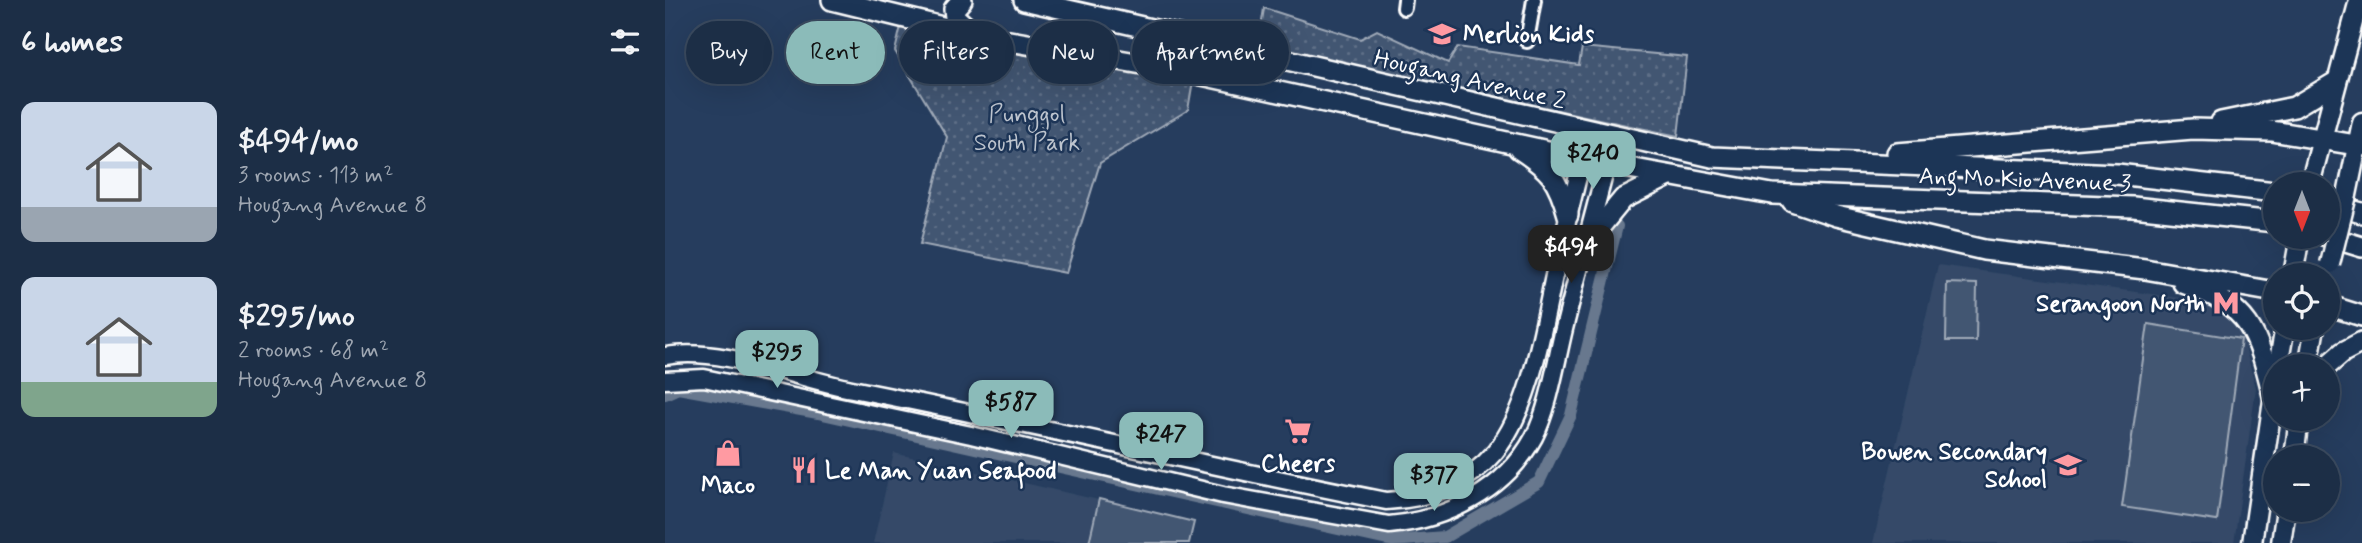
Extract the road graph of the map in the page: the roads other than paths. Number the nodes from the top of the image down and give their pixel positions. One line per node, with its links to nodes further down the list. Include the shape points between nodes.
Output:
1 (832, 0): 6 (highway)
2 (962, 0): 7 (highway, via 954,9)
3 (1024, 0): 13 (highway, Hougang Avenue 2)
4 (1534, 0): 8 (street)
5 (2359, 0): 10 (main road)
6 (918, 21)
7 (959, 21)
8 (1527, 41)
9 (1014, 42): 16 (highway, via 1188,72)
10 (2336, 82): 12 (highway, via 2294,107); 15 (main road)
11 (2362, 122): 17 (main road)
12 (2193, 129): 15 (highway); 19 (highway)
13 (1589, 131): 14 (highway, Hougang Avenue 2); 18 (main road)
14 (1614, 137): 19 (highway, Hougang Avenue 2, via 1712,157); 20 (main road)
15 (2320, 137): 17 (highway); 21 (main road)
16 (1509, 142): 18 (highway); 27 (highway, via 1551,172 1560,185)
17 (2359, 145): 32 (main road, bridge)
18 (1582, 158): 20 (highway); 27 (main road)
19 (1827, 160): 23 (highway, Ang Mo Kio Avenue 3, via 2117,174)
20 (1607, 164): 22 (highway); 30 (main road)
21 (2313, 172)
22 (1670, 176): 24 (highway); 30 (highway, via 1623,199)
23 (2263, 190)
24 (1772, 194): 28 (highway, Ang Mo Kio Avenue 3, via 2133,207); 33 (highway, via 1836,216 1984,250)
25 (2340, 207): 26 (highway)
26 (2362, 213)
27 (1568, 215): 45 (main road, via 1538,346 1512,428 1493,454 1442,492 1386,501)
28 (2263, 221)
29 (2340, 240): 31 (highway)
30 (1586, 243): 46 (main road, via 1534,437 1494,484 1451,511 1389,525)
31 (2362, 247)
32 (2330, 263)
33 (2145, 269): 34 (highway); 38 (highway, via 2197,288 2245,317)
34 (2263, 290)
35 (2340, 309): 36 (highway)
36 (2362, 316)
37 (2362, 342): 39 (highway)
38 (2263, 354)
39 (2340, 355)
40 (665, 356): 42 (main road, via 713,356)
41 (665, 380): 44 (main road, via 703,378)
42 (975, 413): 44 (main road); 45 (main road)
43 (2268, 431): 48 (main road)
44 (971, 435): 46 (main road)
45 (1144, 450): 46 (main road)
46 (1140, 475)
47 (2284, 522): 49 (main road)
48 (2252, 543)
49 (2281, 543)

